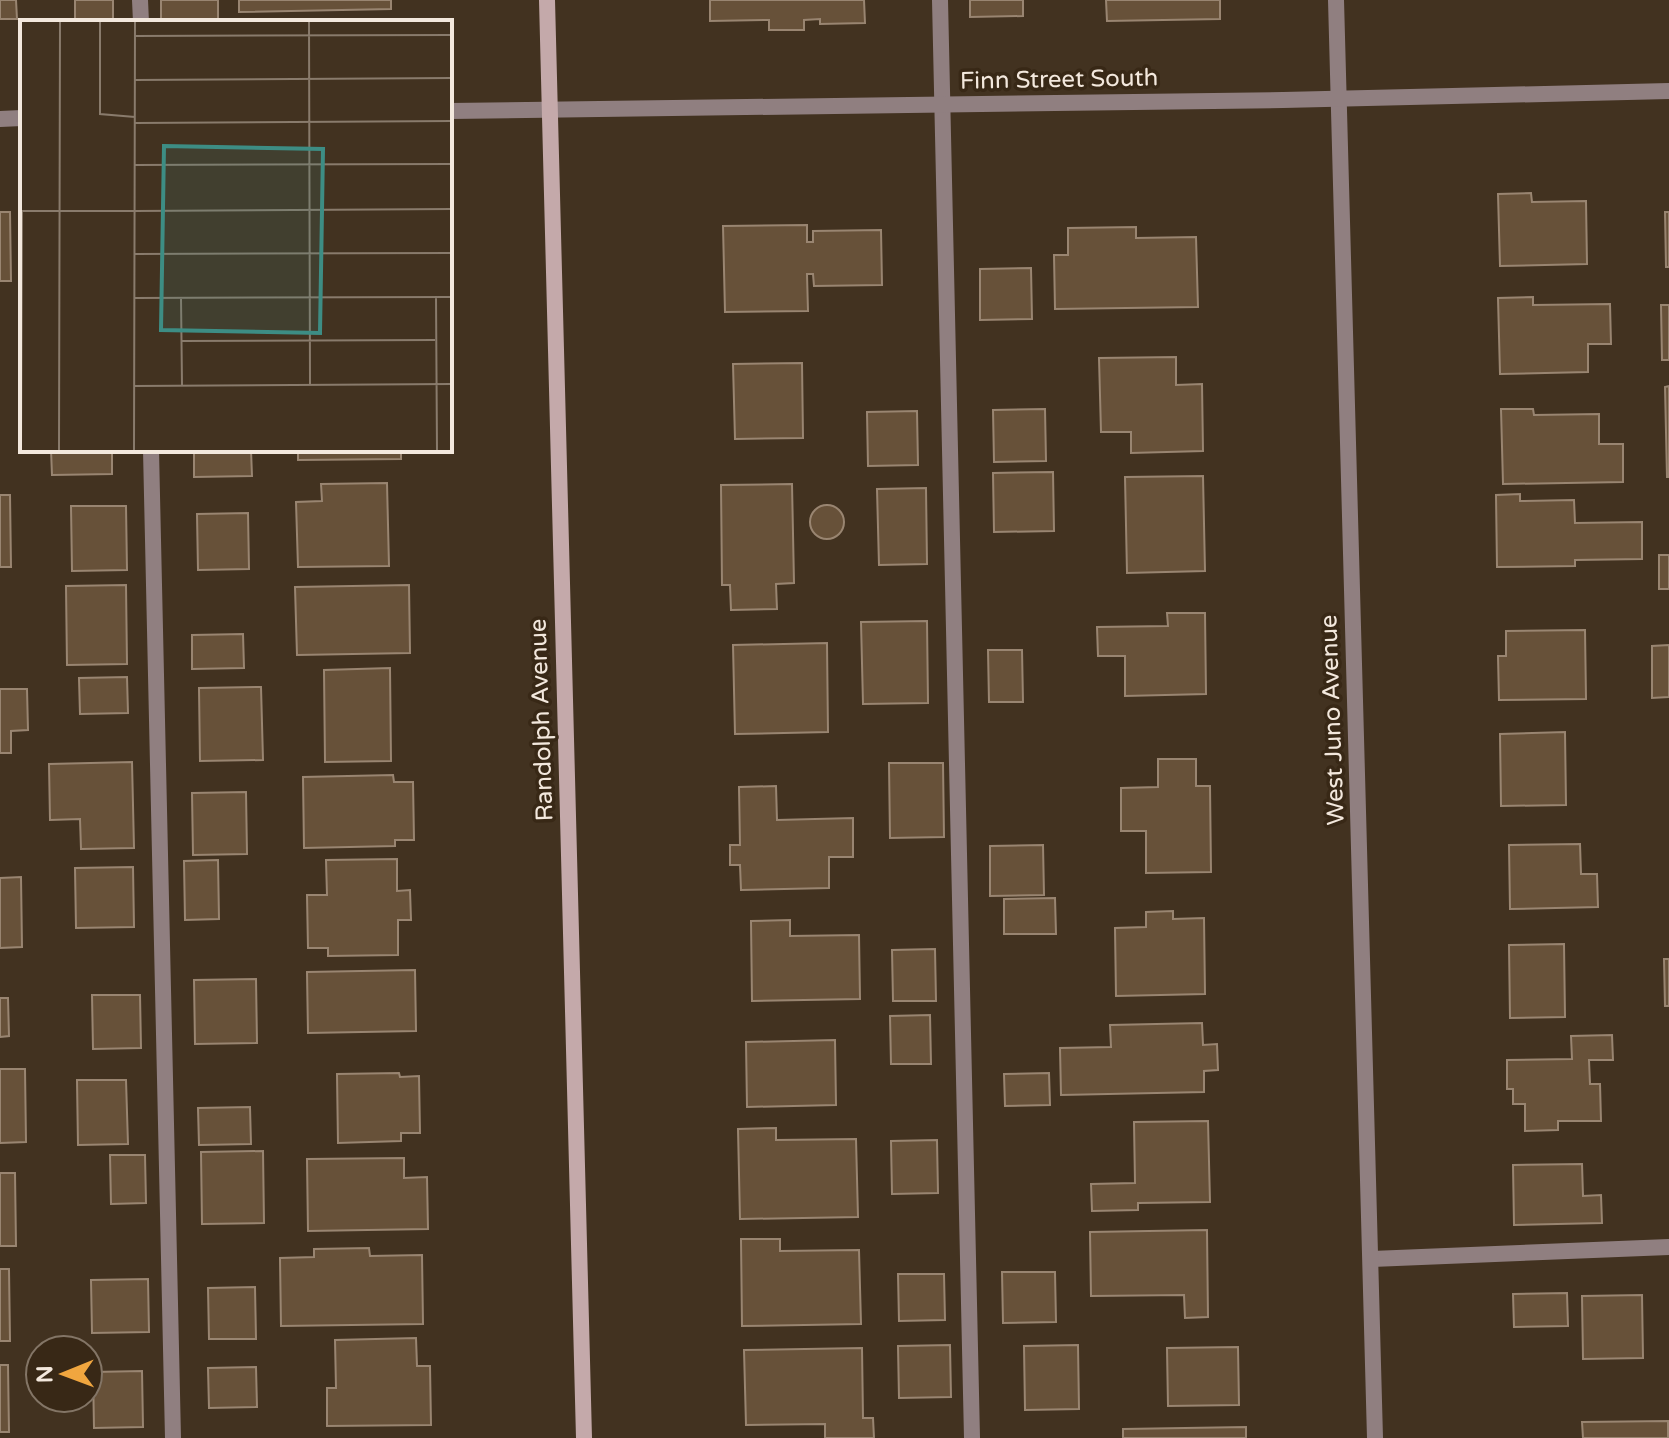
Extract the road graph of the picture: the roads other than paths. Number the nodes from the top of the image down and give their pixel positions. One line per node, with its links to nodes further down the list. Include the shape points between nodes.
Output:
1 (140, 0): 5 (street)
2 (547, 0): 9 (main road, Randolph Avenue)
3 (940, 0): 8 (street)
4 (1336, 0): 7 (street, West Juno Avenue)
5 (141, 20)
6 (1669, 91): 7 (street, Finn Street South)
7 (1338, 99): 8 (street, Finn Street South); 15 (street, West Juno Avenue)
8 (942, 104): 9 (street, Finn Street South); 18 (street)
9 (549, 109): 10 (street, Finn Street South); 17 (main road, Randolph Avenue)
10 (452, 111)
11 (20, 118): 12 (street)
12 (0, 119)
13 (151, 452): 16 (street)
14 (1669, 1247): 15 (street)
15 (1372, 1259): 19 (street, West Juno Avenue)
16 (173, 1438)
17 (584, 1438)
18 (972, 1438)
19 (1375, 1438)

